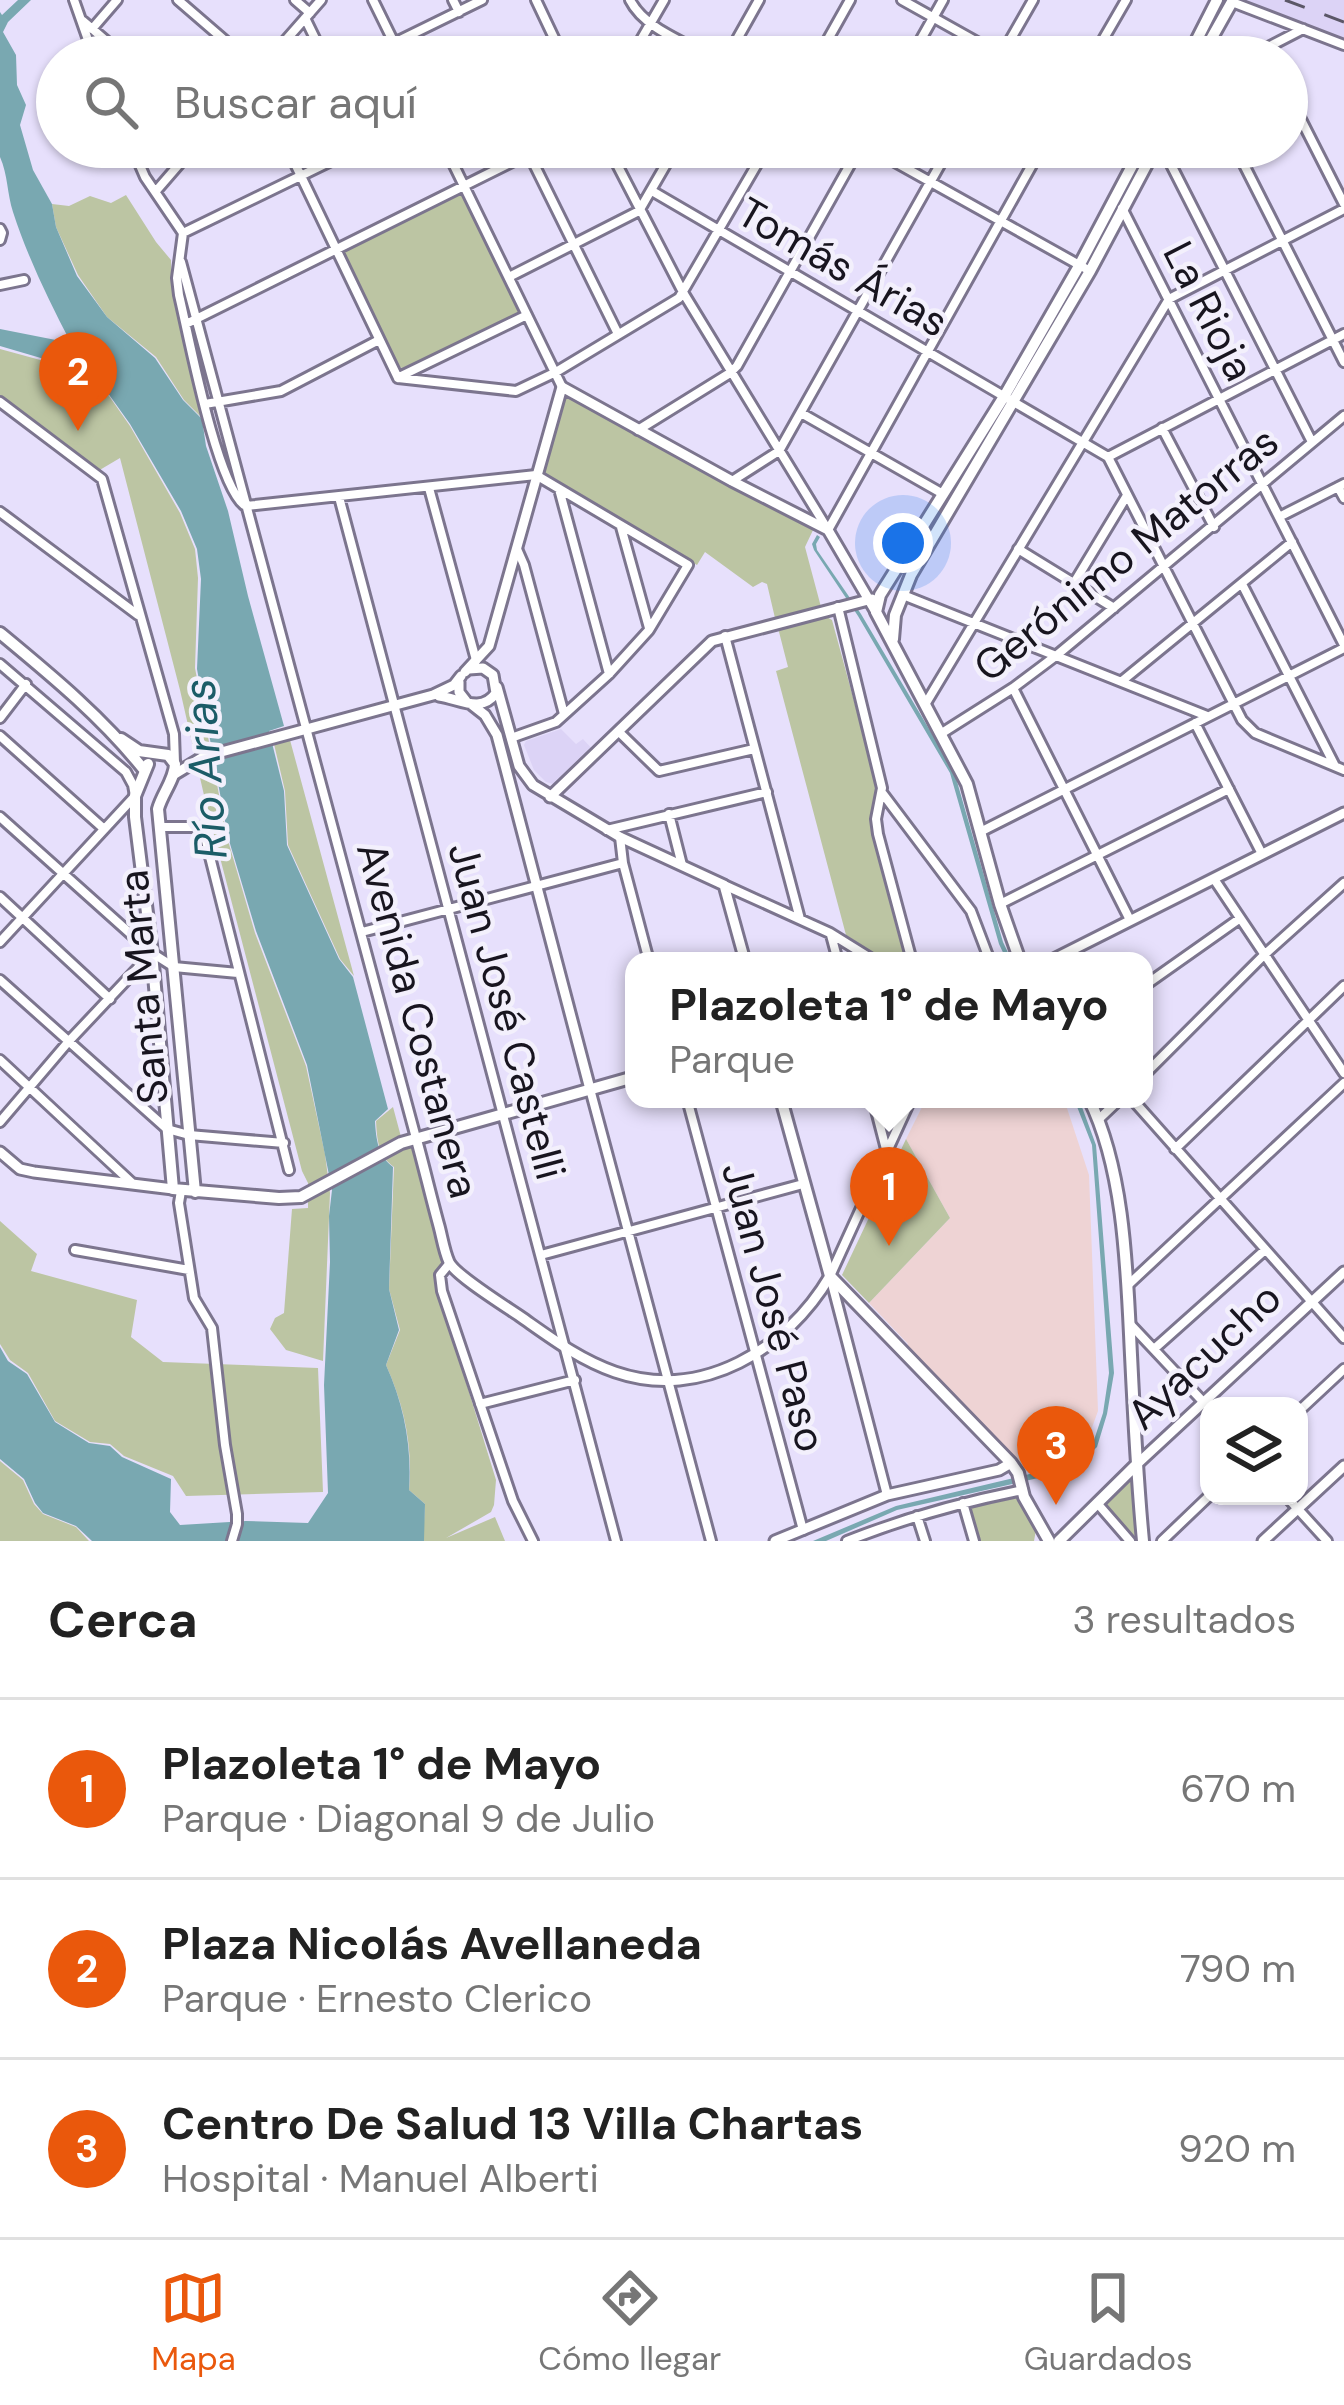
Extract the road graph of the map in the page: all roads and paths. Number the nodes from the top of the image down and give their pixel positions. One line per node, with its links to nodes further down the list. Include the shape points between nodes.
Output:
1 (74, 0): 25 (street)
2 (117, 0): 25 (street)
3 (178, 0): 28 (street)
4 (295, 0): 21 (street)
5 (321, 0): 21 (street)
6 (373, 0): 31 (street)
7 (453, 0): 20 (street)
8 (482, 0): 20 (street)
9 (536, 0): 33 (street)
10 (630, 0): 23 (street)
11 (664, 0): 23 (street)
12 (759, 0): 36 (street)
13 (850, 0): 37 (street)
14 (902, 0): 22 (street)
15 (943, 0): 22 (street)
16 (1033, 0): 40 (street)
17 (1126, 0): 41 (street)
18 (1217, 0): 42 (main road)
19 (1232, 1): 24 (street); 43 (main road)
20 (459, 11): 32 (street)
21 (308, 16): 29 (street); 30 (street)
22 (932, 18): 38 (street); 39 (street)
23 (651, 23): 34 (street); 35 (street)
24 (1304, 28): 44 (street); 45 (street)
25 (90, 32): 26 (street); 27 (street)
26 (91, 36)
27 (96, 36)
28 (220, 36)
29 (290, 36)
30 (316, 36)
31 (391, 36)
32 (408, 36)
33 (553, 36)
34 (643, 36)
35 (674, 36)
36 (739, 36)
37 (830, 36)
38 (922, 36)
39 (965, 36)
40 (1013, 36)
41 (1105, 36)
42 (1199, 36)
43 (1213, 36)
44 (1292, 36)
45 (1344, 45)
46 (1308, 134): 71 (street)
47 (141, 168): 68 (street)
48 (176, 168): 68 (street)
49 (297, 168): 65 (street)
50 (317, 168): 65 (street)
51 (456, 168): 67 (street)
52 (500, 168): 67 (street)
53 (536, 168): 80 (street)
54 (618, 168): 73 (street)
55 (665, 168): 69 (street)
56 (755, 168): 76 (street)
57 (851, 168): 84 (street)
58 (904, 168): 66 (street)
59 (939, 168): 66 (street)
60 (1030, 168): 74 (street)
61 (1131, 168): 70 (main road)
62 (1147, 168): 72 (main road)
63 (1171, 168): 83 (street)
64 (1246, 168): 79 (street)
65 (301, 176): 77 (street); 81 (street)
66 (931, 182): 74 (street); 90 (street)
67 (464, 185): 81 (street); 85 (street)
68 (156, 191): 77 (street)
69 (652, 191): 73 (street); 76 (street, Tomás Árias)
70 (1114, 200): 72 (street, La Rioja); 82 (main road)
71 (1344, 206): 79 (street)
72 (1124, 210): 82 (main road); 89 (street, La Rioja)
73 (639, 211): 80 (street); 88 (street)
74 (1001, 221): 82 (street); 97 (street)
75 (0, 229): 78 (street)
76 (720, 230): 84 (street, Tomás Árias); 88 (street)
77 (182, 233): 92 (street, Avenida Costanera)
78 (0, 240)
79 (1283, 241): 83 (street); 96 (street)
80 (573, 244): 85 (street); 93 (street)
81 (336, 250): 92 (street); 95 (street)
82 (1085, 268): 104 (main road)
83 (1226, 269): 89 (street); 99 (street)
84 (789, 270): 90 (street, Tomás Árias); 101 (street)
85 (509, 277): 91 (street)
86 (24, 280): 87 (street)
87 (0, 285)
88 (684, 294): 93 (street); 101 (street)
89 (1169, 299): 105 (street, La Rioja); 113 (street)
90 (858, 310): 97 (street, Tomás Árias); 109 (street)
91 (527, 315): 100 (street); 102 (street)
92 (191, 322): 107 (street, Avenida Costanera); 108 (street, Avenida Costanera)
93 (618, 334): 100 (street)
94 (1344, 334): 96 (street)
95 (379, 340): 102 (street); 107 (street, via 280,391)
96 (1333, 340): 98 (street); 99 (street)
97 (928, 350): 104 (street, Tomás Árias); 116 (street)
98 (1344, 362)
99 (1276, 370): 105 (street); 114 (street)
100 (556, 372): 102 (street, via 508,392); 103 (street)
101 (730, 373): 112 (street); 115 (street)
102 (398, 378)
103 (562, 388): 112 (street); 118 (street)
104 (1010, 398): 113 (street, Tomás Árias); 124 (main road); 140 (main road)
105 (1220, 398): 111 (street); 120 (street, La Rioja)
106 (0, 402): 145 (street, via 107,489)
107 (218, 403): 108 (street); 128 (street, Avenida Costanera)
108 (206, 404): 128 (street, Avenida Costanera, via 232,493)
109 (801, 413): 115 (street); 116 (street)
110 (1344, 416): 114 (street, Gerónimo Matorras)
111 (1162, 428): 117 (street); 132 (street)
112 (638, 430): 119 (street)
113 (1083, 441): 117 (street, Tomás Árias); 135 (street)
114 (1312, 442): 120 (street, Gerónimo Matorras)
115 (779, 451): 119 (street); 133 (street)
116 (871, 452): 124 (street); 133 (street)
117 (1108, 457): 125 (street)
118 (536, 475): 122 (street); 123 (street); 136 (street)
119 (732, 481): 133 (street)
120 (1263, 484): 130 (street, La Rioja); 132 (street, Gerónimo Matorras)
121 (1341, 485): 127 (street); 130 (street)
122 (429, 488): 126 (street); 155 (street)
123 (559, 488): 131 (street); 158 (street)
124 (943, 494): 141 (main road)
125 (1127, 496): 137 (street); 138 (street)
126 (339, 497): 128 (street); 168 (street, Juan José Castelli)
127 (1344, 498)
128 (246, 506): 173 (street, Avenida Costanera)
129 (0, 512): 145 (street)
130 (1281, 516): 134 (street, La Rioja)
131 (621, 525): 148 (street); 148 (street, via 688,566)
132 (1214, 527): 137 (street, Gerónimo Matorras)
133 (828, 530): 141 (street)
134 (1292, 542): 139 (street); 153 (street, La Rioja)
135 (1018, 549): 138 (street); 146 (street)
136 (517, 550): 152 (street); 169 (street)
137 (1164, 567): 143 (street, Gerónimo Matorras); 147 (street)
138 (1074, 583): 143 (street)
139 (1242, 584): 147 (street); 159 (street)
140 (902, 595): 141 (main road); 144 (main road); 146 (street)
141 (878, 603): 142 (street); 144 (main road, via 886,618); 151 (main road)
142 (847, 605): 150 (street); 187 (street)
143 (1114, 608): 154 (street, Gerónimo Matorras)
144 (896, 614): 151 (main road)
145 (140, 616): 180 (street, via 174,734)
146 (974, 622): 154 (street); 166 (street)
147 (1192, 622): 161 (street); 167 (street)
148 (649, 630): 158 (street)
149 (0, 633): 178 (main road)
150 (725, 636): 174 (street); 179 (street)
151 (894, 642): 166 (main road)
152 (488, 646): 155 (street); 160 (street)
153 (1344, 646): 159 (street)
154 (1057, 655): 161 (street); 163 (street, Gerónimo Matorras)
155 (476, 661): 157 (street)
156 (0, 664): 162 (street)
157 (463, 674): 160 (street, via 483,668); 164 (street); 165 (street, via 460,692)
158 (609, 674): 169 (street)
159 (1288, 677): 167 (street); 181 (street)
160 (495, 681): 165 (street, via 488,702); 177 (street)
161 (1123, 681): 170 (street)
162 (26, 684): 171 (street); 182 (street)
163 (1013, 688): 175 (street, Gerónimo Matorras); 183 (street)
164 (434, 695): 165 (street); 168 (street)
165 (468, 703): 206 (street, via 496,734)
166 (926, 704): 175 (main road)
167 (1233, 705): 170 (street); 181 (street, via 1255,734)
168 (395, 707): 173 (street); 210 (street, Juan José Castelli)
169 (564, 714): 177 (street)
170 (1208, 716): 172 (street)
171 (0, 718)
172 (1195, 723): 183 (street); 184 (street)
173 (306, 730): 180 (street); 215 (street, Avenida Costanera)
174 (619, 732): 179 (street, via 658,771); 189 (street)
175 (942, 733): 197 (main road)
176 (0, 736): 195 (street)
177 (512, 738): 189 (street, via 522,773)
178 (121, 740): 180 (main road); 180 (main road)
179 (755, 748): 186 (street)
180 (160, 767): 182 (street, via 135,778); 185 (main road, Santa Marta); 188 (main road)
181 (1339, 768)
182 (125, 772): 188 (street)
183 (1064, 789): 197 (street); 200 (street)
184 (1228, 789): 199 (street); 200 (street)
185 (163, 793): 188 (main road, via 144,806); 194 (main road, Santa Marta)
186 (767, 793): 191 (street); 212 (street)
187 (882, 793): 222 (street, via 875,819); 223 (street, via 971,911)
188 (135, 796): 193 (main road, Santa Marta); 195 (street)
189 (550, 797): 196 (street)
190 (1344, 813): 199 (street)
191 (669, 814): 196 (street); 202 (street)
192 (0, 817): 203 (street)
193 (135, 817): 194 (main road, via 148,811); 226 (main road, Santa Marta)
194 (160, 823): 228 (main road, Santa Marta); 229 (street, via 197,827 205,838)
195 (103, 828): 203 (street)
196 (607, 830): 198 (street)
197 (982, 830): 209 (main road)
198 (620, 837): 201 (street); 202 (street)
199 (1262, 854): 204 (street)
200 (1096, 856): 209 (street); 214 (street)
201 (623, 862): 206 (street); 218 (street)
202 (682, 866): 207 (street)
203 (62, 872): 211 (street); 226 (street)
204 (1214, 879): 213 (street); 214 (street)
205 (1344, 883): 227 (street)
206 (537, 885): 210 (street); 242 (street)
207 (724, 885): 212 (street); 219 (street)
208 (0, 897): 211 (street)
209 (1000, 904): 224 (main road)
210 (448, 908): 215 (street); 250 (street, Juan José Castelli)
211 (22, 917): 217 (street); 233 (street)
212 (800, 919): 216 (street)
213 (1238, 919): 227 (street); 231 (street)
214 (1130, 920): 225 (street)
215 (362, 932): 255 (street, Avenida Costanera)
216 (830, 933): 220 (street); 221 (street)
217 (0, 942)
218 (648, 952)
219 (743, 952)
220 (835, 952)
221 (861, 952)
222 (910, 952)
223 (987, 952)
224 (1017, 952)
225 (1068, 952)
226 (152, 953): 228 (street); 233 (street); 253 (main road, Santa Marta)
227 (1263, 956): 234 (street); 237 (street)
228 (174, 967): 229 (street); 254 (main road, Santa Marta)
229 (238, 973): 256 (street)
230 (0, 980): 235 (street)
231 (1153, 980)
232 (1344, 986): 234 (street)
233 (110, 999): 235 (street)
234 (1307, 1022): 238 (street); 257 (street)
235 (70, 1041): 241 (street); 253 (street)
236 (0, 1060): 241 (street)
237 (1153, 1067)
238 (1344, 1073)
239 (625, 1079): 242 (main road)
240 (1344, 1083): 265 (street)
241 (30, 1088): 252 (street); 261 (street)
242 (590, 1089): 250 (main road); 267 (street)
243 (690, 1108): 266 (street, Juan José Paso)
244 (783, 1108): 262 (main road)
245 (875, 1108): 259 (street)
246 (907, 1108): 259 (street)
247 (1094, 1108): 251 (main road)
248 (1111, 1108): 251 (street)
249 (1140, 1108): 257 (street)
250 (503, 1112): 255 (main road); 270 (street, Juan José Castelli)
251 (1099, 1119): 275 (main road)
252 (0, 1122)
253 (167, 1129): 254 (street); 263 (main road, Santa Marta)
254 (189, 1135): 256 (street); 264 (main road, Santa Marta)
255 (416, 1138): 264 (main road, via 310,1194); 271 (street, Avenida Costanera)
256 (284, 1143): 260 (street)
257 (1175, 1149): 265 (street)
258 (0, 1152): 261 (street, via 20,1169)
259 (888, 1155): 274 (street)
260 (289, 1170)
261 (132, 1183): 263 (street)
262 (803, 1184): 266 (street); 274 (main road)
263 (177, 1190): 264 (main road); 272 (street, Santa Marta)
264 (195, 1192)
265 (1220, 1197): 269 (street); 275 (street)
266 (718, 1207): 267 (street); 281 (street, Juan José Paso)
267 (627, 1232): 270 (street); 284 (street)
268 (76, 1250): 272 (street)
269 (1264, 1250): 276 (street); 280 (street)
270 (541, 1255): 279 (street, Juan José Castelli)
271 (449, 1264): 279 (street); 288 (street, Avenida Costanera, via 442,1291)
272 (189, 1270): 304 (street, Santa Marta, via 212,1328 237,1514)
273 (1344, 1272): 276 (street, Ayacucho)
274 (830, 1276): 281 (street, via 800,1319); 292 (main road); 294 (street)
275 (1128, 1285): 277 (main road)
276 (1312, 1302): 278 (street); 285 (street, Ayacucho)
277 (1130, 1323): 280 (street); 290 (main road)
278 (1344, 1338)
279 (566, 1349): 283 (street, Juan José Castelli); 284 (street, via 629,1376)
280 (1154, 1349): 286 (street)
281 (755, 1354): 284 (street, via 706,1376); 301 (street, Juan José Paso)
282 (1344, 1369): 287 (street)
283 (574, 1380): 288 (street); 306 (street, Juan José Castelli)
284 (668, 1380): 307 (street)
285 (1214, 1397)
286 (1200, 1399)
287 (1308, 1403)
288 (481, 1404): 305 (street, Avenida Costanera)
289 (1200, 1410): 290 (street, Ayacucho)
290 (1136, 1465): 296 (main road, Ayacucho); 314 (main road)
291 (1344, 1466): 299 (street)
292 (1014, 1468): 293 (main road); 294 (street)
293 (1023, 1490): 295 (street); 303 (main road)
294 (887, 1496): 301 (street)
295 (963, 1503): 300 (street); 311 (street)
296 (1097, 1503): 312 (main road, Ayacucho); 313 (street)
297 (1200, 1505): 315 (street)
298 (1294, 1505): 299 (street)
299 (1298, 1509): 316 (street); 317 (street)
300 (916, 1516): 302 (street); 310 (street)
301 (803, 1530): 308 (street)
302 (873, 1536): 309 (street)
303 (1043, 1539)
304 (232, 1541)
305 (533, 1541)
306 (616, 1541)
307 (710, 1541)
308 (776, 1541)
309 (848, 1541)
310 (925, 1541)
311 (974, 1541)
312 (1059, 1541)
313 (1130, 1541)
314 (1143, 1541)
315 (1162, 1541)
316 (1264, 1541)
317 (1327, 1541)

